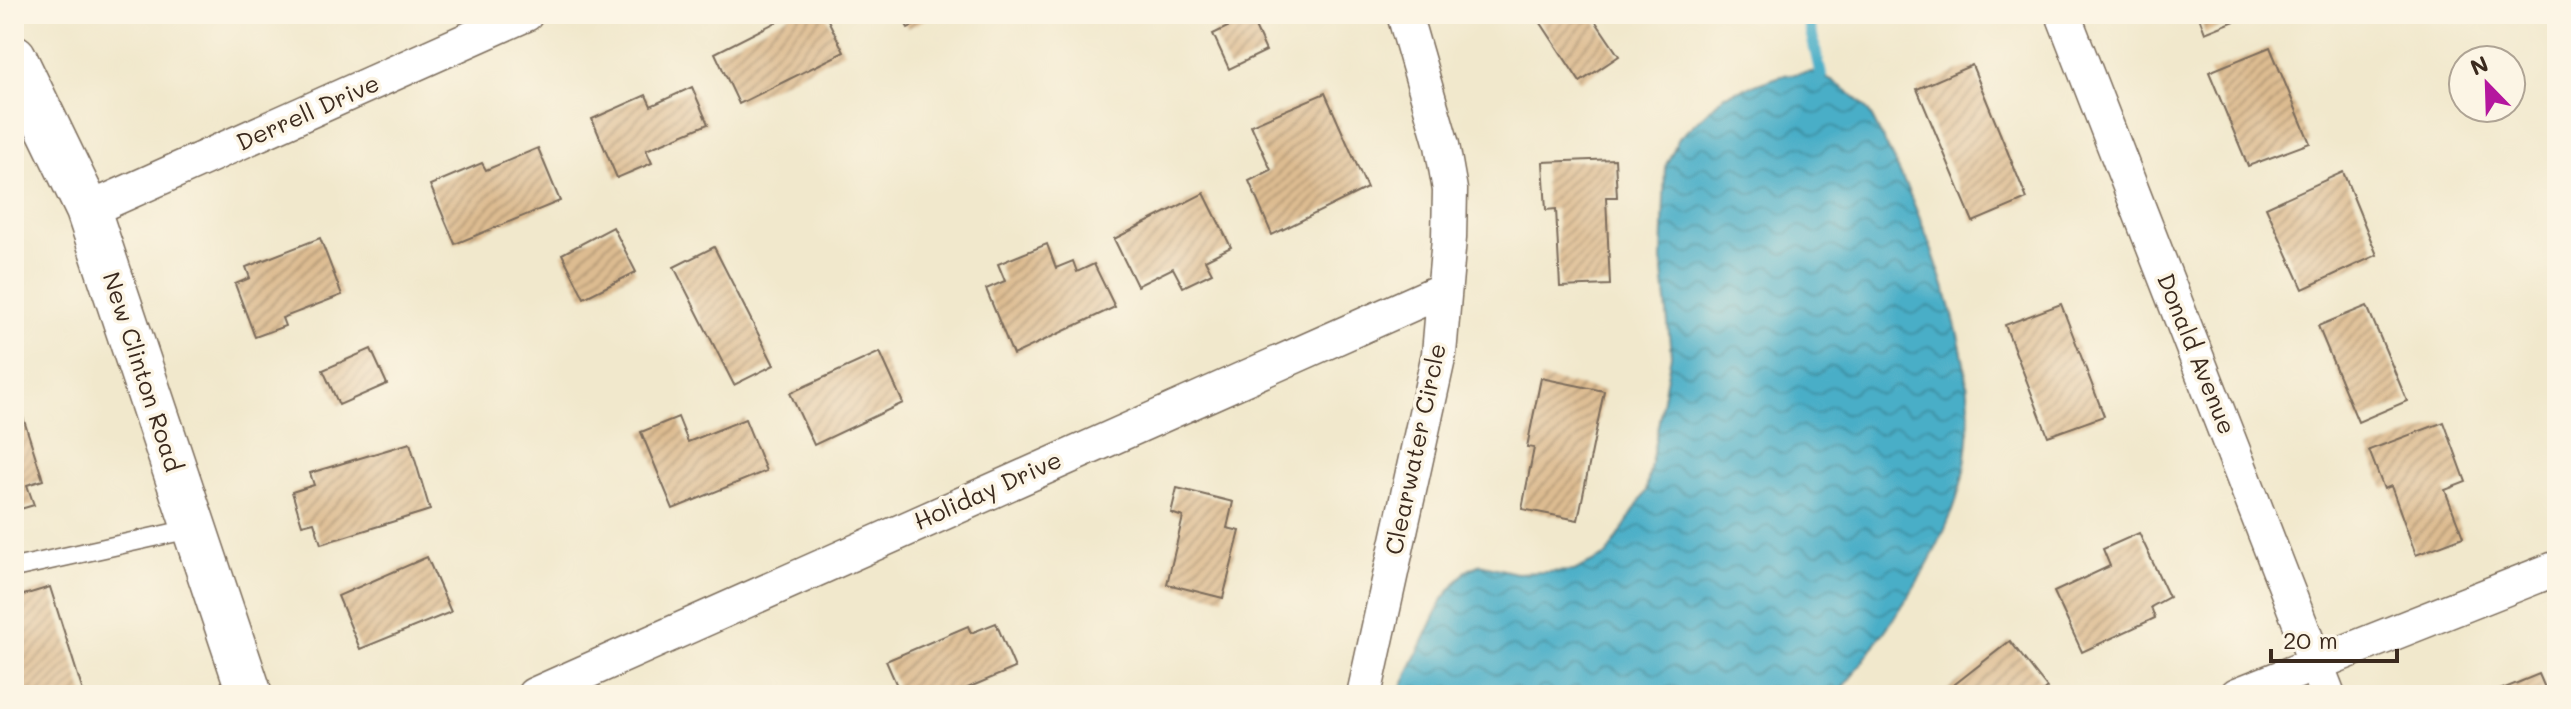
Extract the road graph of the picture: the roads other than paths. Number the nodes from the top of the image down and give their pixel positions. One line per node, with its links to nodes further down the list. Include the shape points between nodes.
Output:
1 (526, 14): 5 (street, Derrell Drive)
2 (1404, 14): 6 (street, Clearwater Circle, via 1428,90 1450,190)
3 (2063, 14): 10 (street, Donald Avenue)
4 (14, 57): 5 (street, New Clinton Road)
5 (88, 210): 7 (street, New Clinton Road)
6 (1443, 290): 12 (street, Holiday Drive); 13 (street, Clearwater Circle, via 1439,354)
7 (195, 528): 8 (lane); 11 (street, New Clinton Road)
8 (14, 568)
9 (2557, 568): 10 (street)
10 (2316, 664): 14 (street); 15 (street, Donald Avenue)
11 (250, 695)
12 (534, 695)
13 (1364, 695)
14 (2237, 695)
15 (2328, 695)

